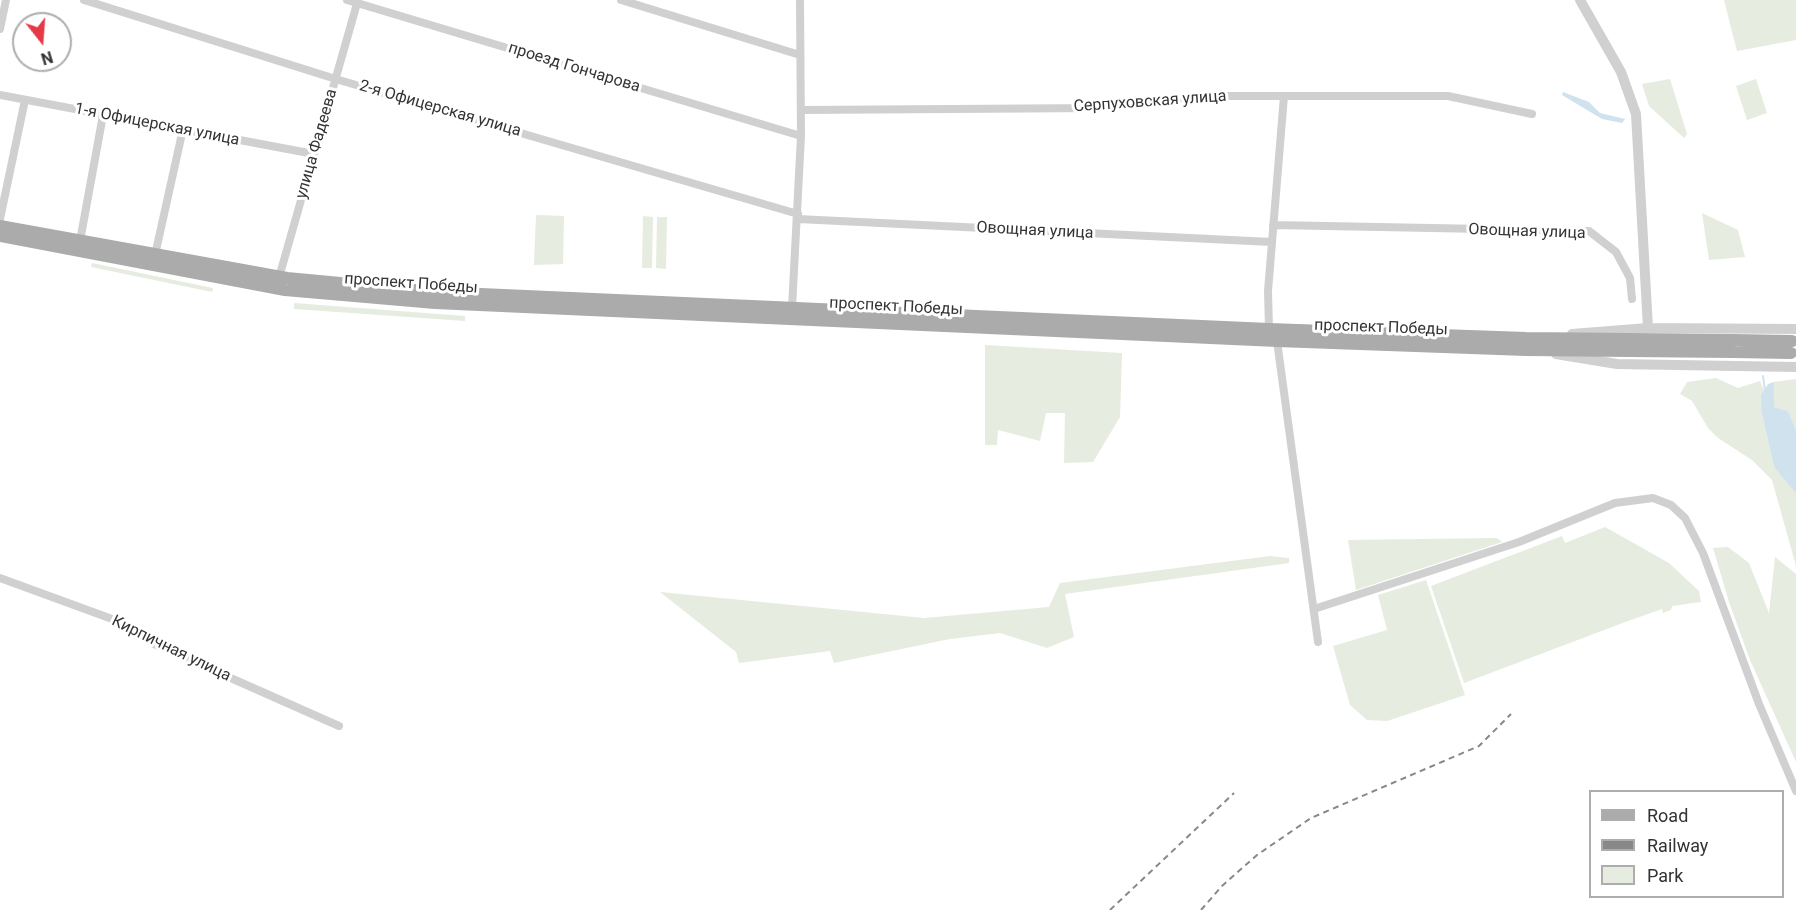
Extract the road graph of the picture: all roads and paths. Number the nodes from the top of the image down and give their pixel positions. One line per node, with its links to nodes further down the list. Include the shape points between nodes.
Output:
1 (6, 0): 8 (street)
2 (84, 0): 10 (street, 2-я Офицерская улица)
3 (347, 0): 7 (street, проезд Гончарова)
4 (621, 0): 9 (street)
5 (800, 0): 9 (street)
6 (1581, 0): 31 (street, via 1621,72 1636,114)
7 (357, 2): 10 (street, улица Фадеева); 18 (street, проезд Гончарова)
8 (0, 29)
9 (800, 55): 14 (street)
10 (335, 78): 19 (street, улица Фадеева); 20 (street, 2-я Офицерская улица)
11 (0, 95): 13 (street, 1-я Офицерская улица)
12 (1284, 96): 14 (street, Серпуховская улица, via 1198,96 1100,108); 16 (street, Серпуховская улица, via 1448,96); 22 (street)
13 (25, 100): 15 (street, 1-я Офицерская улица); 21 (street)
14 (801, 110): 18 (street)
15 (103, 114): 17 (street, 1-я Офицерская улица); 25 (street)
16 (1532, 114)
17 (183, 129): 19 (street, 1-я Офицерская улица); 27 (street)
18 (801, 136): 20 (street)
19 (314, 154): 28 (street, улица Фадеева)
20 (798, 217): 26 (street, Овощная улица); 30 (street)
21 (0, 219)
22 (1273, 225): 26 (street); 29 (street, Овощная улица, via 1589,231 1616,252 1630,278)
23 (0, 226): 25 (main road, проспект Победы)
24 (0, 236): 28 (main road, проспект Победы)
25 (80, 241): 27 (main road, проспект Победы)
26 (1272, 242): 32 (street)
27 (155, 255): 28 (main road, проспект Победы)
28 (277, 283): 30 (main road, проспект Победы); 35 (main road, проспект Победы, via 435,303)
29 (1632, 299)
30 (792, 308): 32 (main road, проспект Победы)
31 (1648, 328): 33 (street); 36 (street)
32 (1269, 329): 35 (street); 36 (main road, проспект Победы)
33 (1744, 329): 34 (street); 38 (street)
34 (1784, 329): 37 (street); 39 (street)
35 (1276, 341): 36 (main road, проспект Победы); 42 (street)
36 (1526, 344): 37 (main road, проспект Победы, bridge); 38 (street, via 1617,364)
37 (1794, 344)
38 (1743, 366): 39 (street)
39 (1783, 367): 40 (street)
40 (1796, 367)
41 (0, 578): 44 (street, Кирпичная улица, via 123,623 154,644)
42 (1314, 609): 43 (street); 45 (street, via 1519,542 1616,503 1653,498 1671,505 1685,518 1703,553 1759,704)
43 (1318, 642)
44 (339, 726)
45 (1796, 790)

